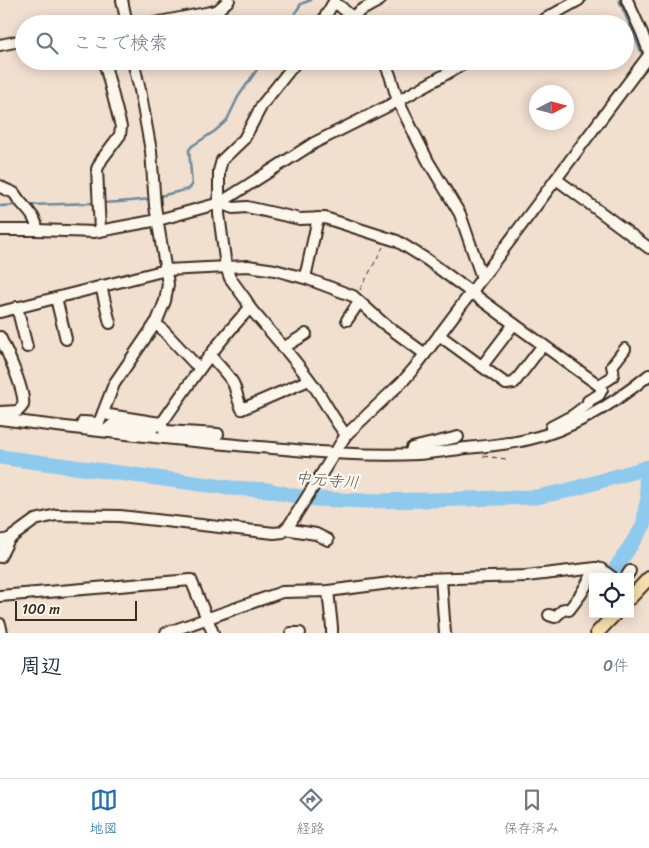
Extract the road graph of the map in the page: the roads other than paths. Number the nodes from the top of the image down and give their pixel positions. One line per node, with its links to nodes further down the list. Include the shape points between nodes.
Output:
1 (122, 0): 7 (street)
2 (229, 0): 8 (street, via 218,10)
3 (380, 0): 11 (street)
4 (579, 0): 12 (street)
5 (627, 0): 15 (street)
6 (334, 1): 9 (street); 10 (street)
7 (124, 15)
8 (196, 15)
9 (326, 15)
10 (350, 15)
11 (358, 15)
12 (552, 15)
13 (15, 42): 14 (street)
14 (0, 45)
15 (649, 54): 22 (street)
16 (106, 70): 29 (street, via 121,127 120,135 97,169)
17 (135, 70): 26 (street, via 151,151)
18 (290, 70): 24 (street, via 262,105 244,139 222,160)
19 (388, 70): 21 (street)
20 (453, 70): 21 (street)
21 (398, 101): 24 (street, via 314,143); 34 (street, via 428,161 460,214)
22 (556, 179): 30 (street); 34 (street)
23 (0, 186): 28 (street, via 14,194 28,209)
24 (220, 203): 25 (street, via 300,219); 26 (street); 31 (street)
25 (318, 218): 33 (street); 36 (street, via 397,240)
26 (158, 220): 29 (street); 32 (street)
27 (0, 230): 28 (street)
28 (37, 230): 29 (street)
29 (100, 231)
30 (649, 248)
31 (226, 267): 32 (street); 33 (street, via 248,266); 40 (street)
32 (166, 270): 35 (street); 44 (street, via 165,301)
33 (305, 278): 38 (street)
34 (482, 278): 36 (street)
35 (101, 286): 37 (street); 43 (street)
36 (470, 293): 45 (street); 47 (street)
37 (56, 298): 39 (street); 49 (street)
38 (357, 300): 42 (street); 54 (street)
39 (17, 308): 41 (street); 51 (street)
40 (250, 308): 52 (street); 55 (street)
41 (0, 312)
42 (347, 320)
43 (110, 323)
44 (155, 324): 57 (street); 64 (street, via 114,384)
45 (514, 324): 50 (street); 56 (street)
46 (306, 334): 52 (street)
47 (439, 335): 54 (street); 56 (street)
48 (0, 337): 63 (street, via 12,362 23,405 18,412)
49 (66, 338)
50 (543, 345): 56 (street, via 514,383 506,384); 60 (street)
51 (27, 348)
52 (284, 348): 59 (street)
53 (625, 349): 60 (street, via 612,366 612,378)
54 (425, 354): 70 (street, via 404,380)
55 (210, 355): 57 (street); 59 (street, via 232,382 242,409)
56 (482, 366)
57 (200, 368): 66 (street)
58 (649, 375): 61 (street)
59 (309, 380): 70 (street)
60 (600, 386): 62 (street, via 599,395)
61 (619, 397): 62 (street, via 616,394); 71 (street, via 567,427)
62 (588, 404): 71 (street, via 548,429)
63 (0, 412)
64 (103, 413): 66 (street); 67 (street, via 99,423 47,419)
65 (0, 419): 67 (street)
66 (160, 423): 68 (street, via 153,428 112,425); 69 (street, via 165,431)
67 (41, 424): 68 (street)
68 (105, 431): 74 (street)
69 (218, 434)
70 (346, 435): 74 (street)
71 (544, 435): 73 (street, via 499,445)
72 (458, 437): 73 (street, via 412,448)
73 (410, 454): 74 (street)
74 (334, 455): 75 (street)
75 (288, 527): 76 (street, via 274,533 120,516 56,515 35,520); 77 (street)
76 (3, 537): 78 (street)
77 (328, 540)
78 (0, 557)
79 (596, 568): 80 (street); 81 (street, via 526,576); 86 (street, via 569,610 564,609 555,617)
80 (607, 573)
81 (442, 578): 83 (street); 96 (street)
82 (649, 580): 84 (main road)
83 (328, 591): 87 (street, via 282,592); 95 (street)
84 (634, 594)
85 (0, 596): 87 (street, via 191,580)
86 (549, 615)
87 (207, 618): 91 (street); 92 (street)
88 (611, 618): 97 (main road)
89 (0, 624): 90 (street)
90 (2, 633)
91 (166, 633)
92 (213, 633)
93 (291, 633): 94 (street)
94 (300, 633)
95 (332, 633)
96 (445, 633)
97 (597, 633)

